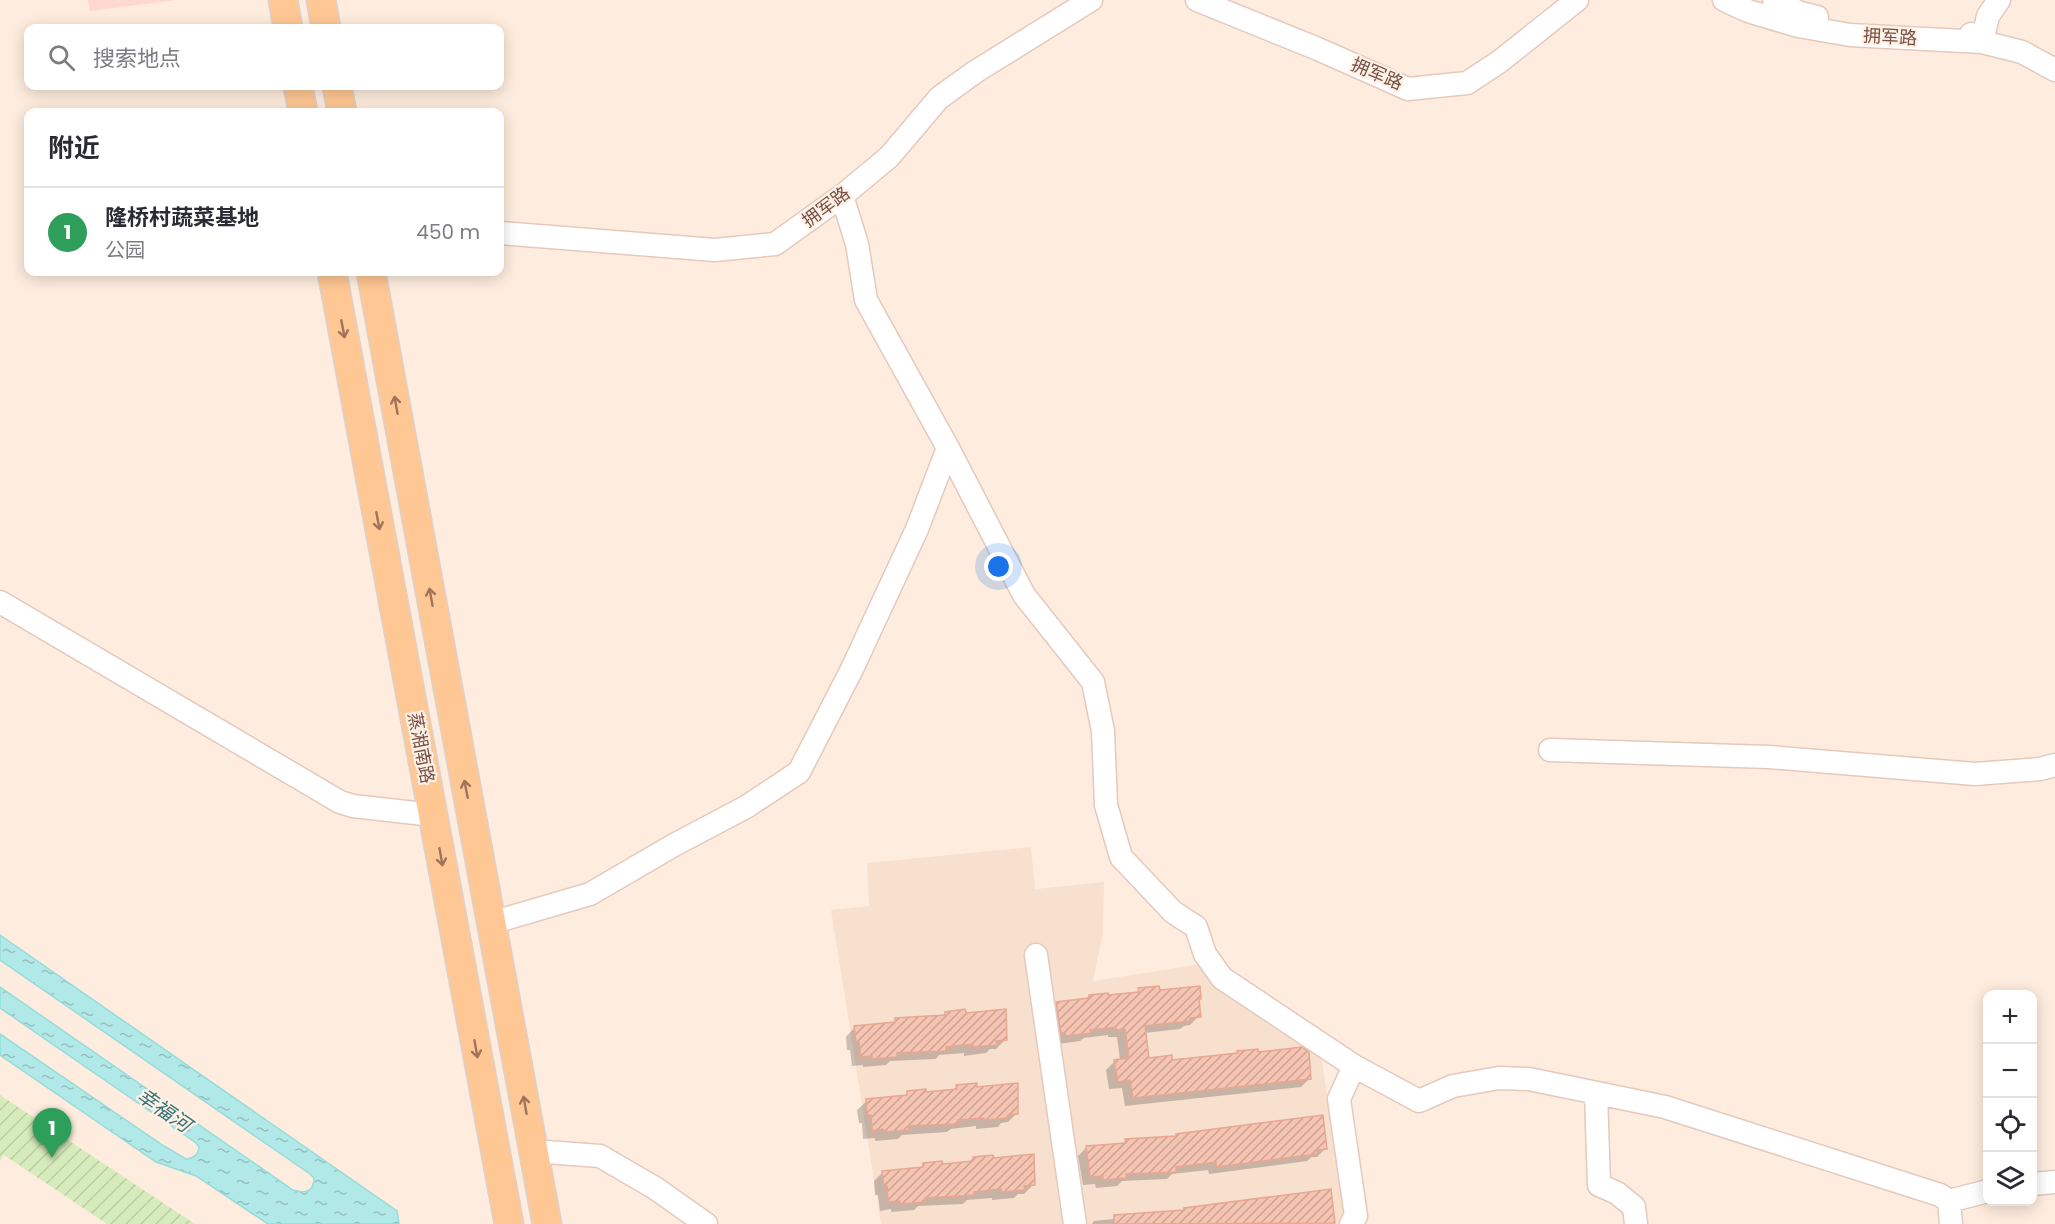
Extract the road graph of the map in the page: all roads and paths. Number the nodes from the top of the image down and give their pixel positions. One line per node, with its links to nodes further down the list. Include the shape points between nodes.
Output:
1 (283, 0): 9 (main road)
2 (321, 0): 10 (main road)
3 (1091, 0): 17 (street, 拥军路, via 939,98 889,158)
4 (1197, 0): 5 (street, 拥军路, via 1408,89 1467,83)
5 (1577, 0)
6 (1724, 0): 11 (street, 拥军路, via 1748,12 1798,26 1850,35)
7 (1774, 0): 11 (street, via 1800,13 1828,19 1967,30)
8 (1999, 0): 11 (street, via 1988,16)
9 (287, 24)
10 (325, 24)
11 (1982, 42): 12 (street, 拥军路, via 2022,52)
12 (2055, 70)
13 (299, 90): 15 (main road)
14 (338, 90): 16 (main road)
15 (302, 108)
16 (341, 108)
17 (842, 196): 18 (street, 拥军路, via 775,244 715,250); 21 (street, via 857,244 866,300)
18 (504, 233)
19 (333, 276): 25 (main road, 蒸湘南路, one-way to 25)
20 (372, 276): 26 (main road, 蒸湘南路, one-way to 20)
21 (948, 448): 26 (street, via 907,550 799,772 746,807 590,894); 28 (street, via 1024,595 1093,682 1103,731 1106,805 1121,857 1173,912 1196,927 1205,954 1222,978)
22 (0, 602): 25 (street, via 340,802)
23 (1550, 750): 24 (street, via 1769,757 1975,774)
24 (2055, 765)
25 (433, 815): 35 (main road, 蒸湘南路, one-way to 35)
26 (491, 922): 30 (main road, 蒸湘南路, one-way to 26)
27 (1036, 955): 38 (street)
28 (1354, 1066): 29 (street, via 1419,1101 1453,1086 1499,1078 1529,1079); 39 (street, via 1339,1099 1356,1216)
29 (1596, 1093): 34 (street, via 1665,1107); 40 (street, via 1599,1185 1634,1207)
30 (533, 1151): 36 (main road, 蒸湘南路); 37 (street, via 600,1156)
31 (2055, 1182): 32 (street)
32 (2037, 1184)
33 (1983, 1192): 34 (street)
34 (1949, 1201): 41 (street)
35 (509, 1224)
36 (547, 1224)
37 (706, 1224)
38 (1075, 1224)
39 (1351, 1224)
40 (1636, 1224)
41 (1951, 1224)

